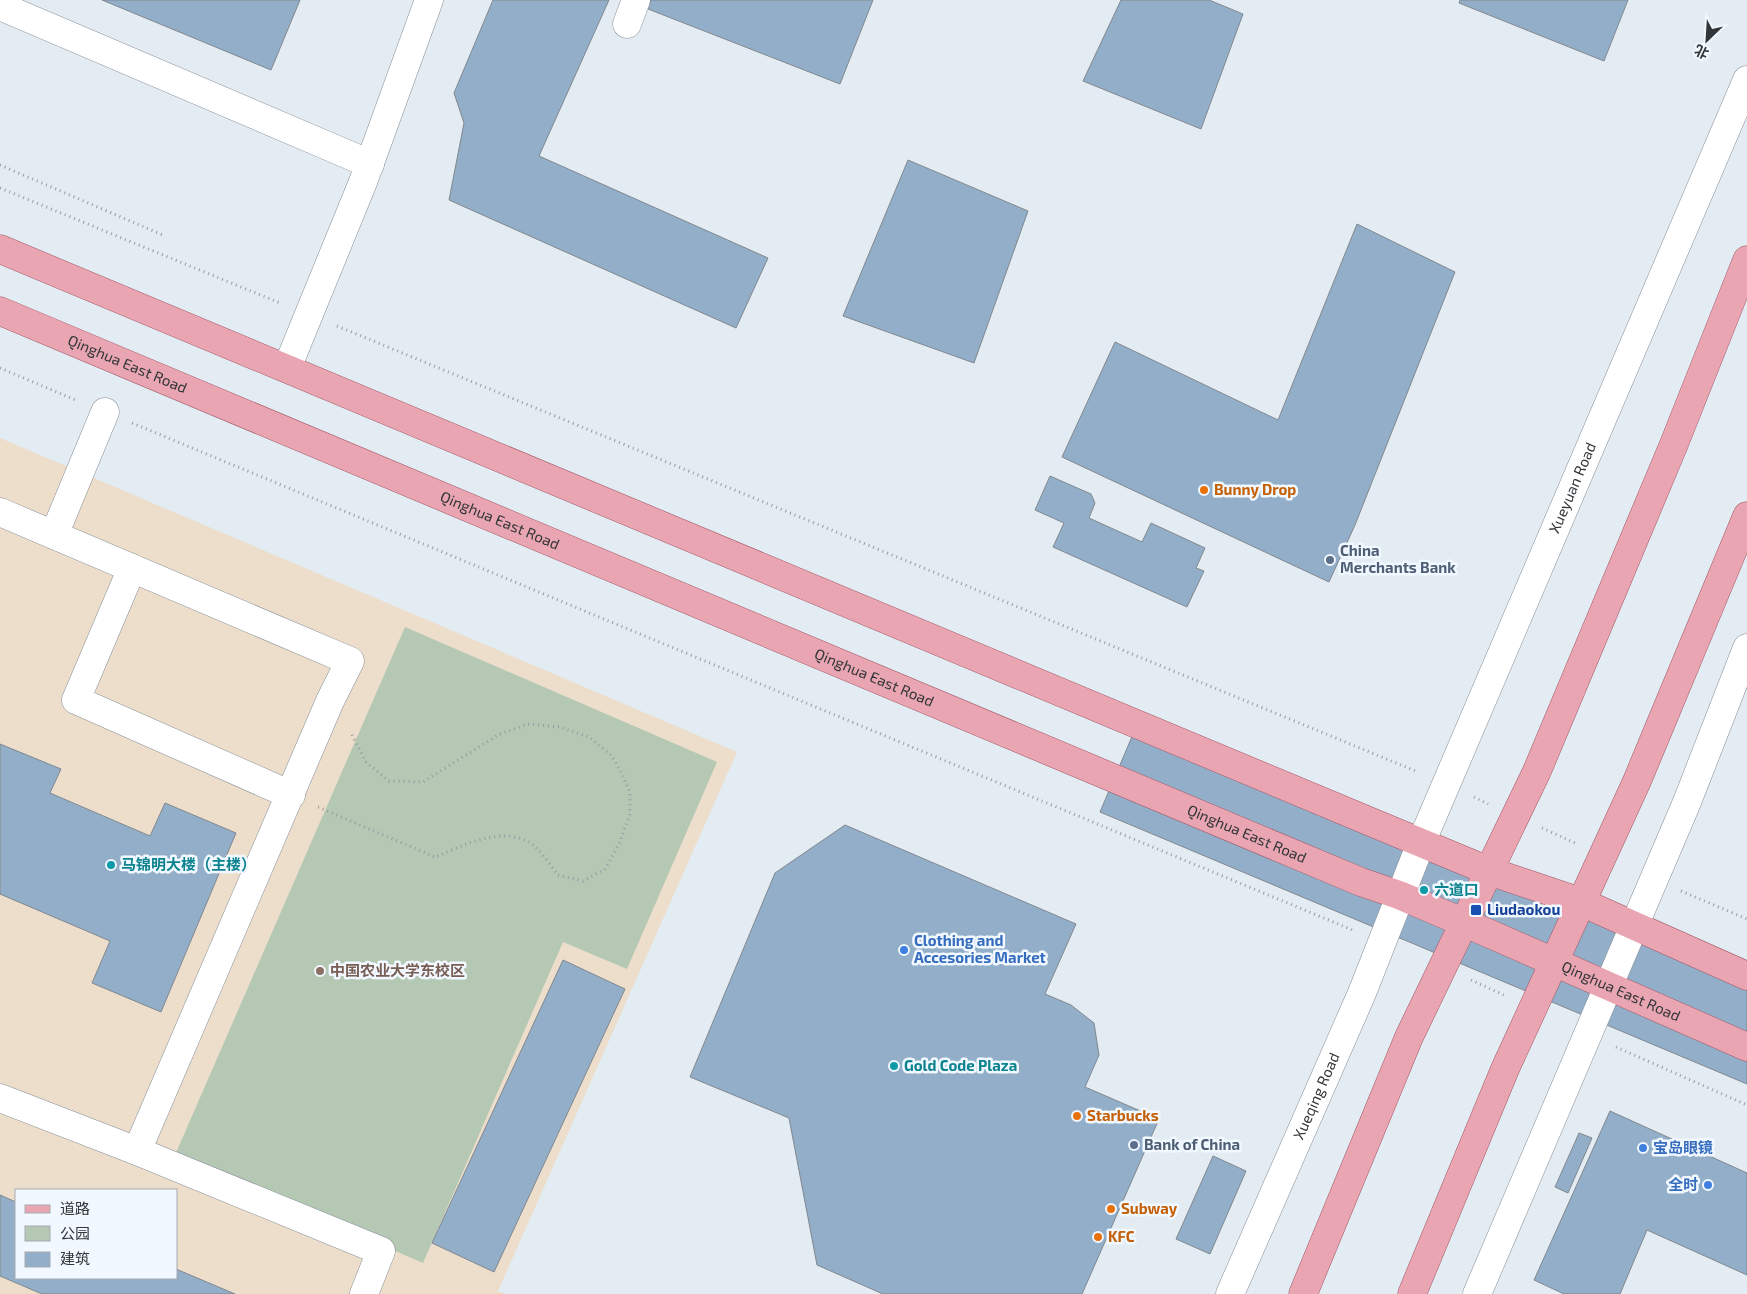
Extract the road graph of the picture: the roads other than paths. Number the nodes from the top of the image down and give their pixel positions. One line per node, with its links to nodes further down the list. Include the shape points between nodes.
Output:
1 (429, 0): 4 (street)
2 (0, 6): 4 (street)
3 (1747, 80): 16 (street, Xueyuan Road)
4 (370, 164): 8 (street)
5 (0, 248): 8 (main road)
6 (1747, 260): 17 (main road, via 1540,762)
7 (0, 311): 18 (main road, Qinghua East Road, via 1361,882)
8 (287, 368): 16 (main road)
9 (105, 412): 12 (street)
10 (0, 512): 12 (street)
11 (1747, 516): 19 (main road, via 1637,781)
12 (54, 535): 13 (street)
13 (132, 568): 15 (street, via 76,700); 15 (street, via 350,661)
14 (1747, 648): 21 (street)
15 (290, 795): 27 (street)
16 (1421, 843): 17 (main road); 18 (street, Xueyuan Road)
17 (1489, 871): 19 (main road); 20 (main road)
18 (1399, 895): 20 (main road, Qinghua East Road); 29 (street, Xueqing Road, via 1362,993)
19 (1581, 902): 21 (main road); 22 (main road)
20 (1463, 923): 22 (main road, Qinghua East Road); 30 (main road, via 1409,1037)
21 (1634, 927): 23 (main road); 24 (street)
22 (1554, 962): 24 (main road, Qinghua East Road); 31 (main road, via 1505,1069)
23 (1747, 976)
24 (1609, 985): 25 (main road, Qinghua East Road); 32 (street)
25 (1747, 1047)
26 (0, 1098): 27 (street)
27 (137, 1151): 28 (street, via 381,1251)
28 (364, 1294)
29 (1230, 1294)
30 (1303, 1294)
31 (1412, 1294)
32 (1477, 1294)

